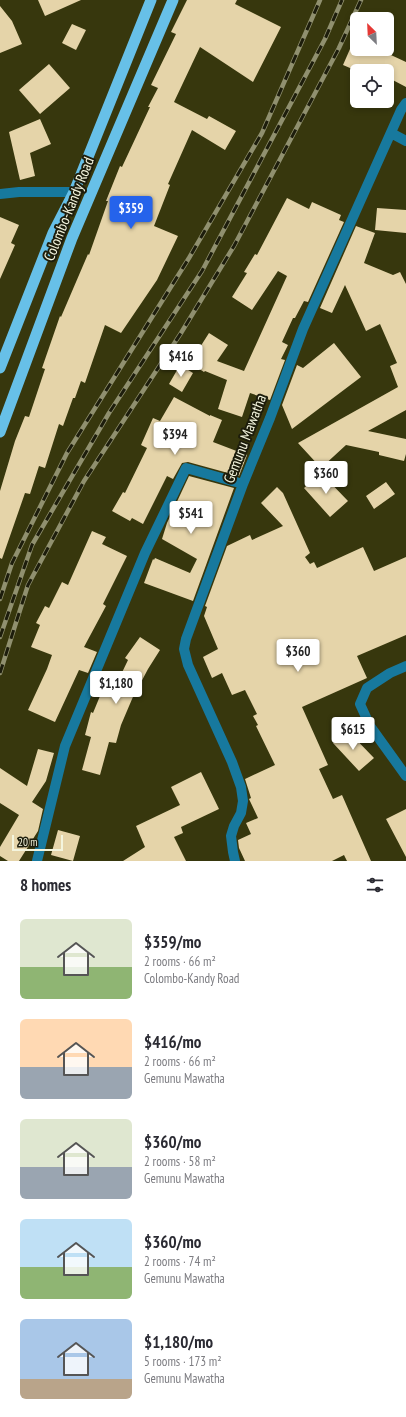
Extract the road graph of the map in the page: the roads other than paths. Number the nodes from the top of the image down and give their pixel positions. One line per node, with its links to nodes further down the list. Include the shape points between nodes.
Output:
1 (151, 0): 6 (highway, Colombo-Kandy Road)
2 (173, 0): 9 (highway, Colombo-Kandy Road, via 72,238)
3 (406, 103): 4 (street, Gemunu Mawatha)
4 (391, 133): 5 (street); 10 (street, Gemunu Mawatha, via 303,329)
5 (406, 141)
6 (74, 192): 7 (street); 8 (highway, Colombo-Kandy Road, via 53,232)
7 (0, 194)
8 (0, 368)
9 (0, 432)
10 (242, 484): 13 (street, via 186,468 145,553 65,746); 14 (street, Gemunu Mawatha, via 184,649 188,665 241,787 241,813 232,836)
11 (406, 666): 12 (street, via 367,688 360,704 370,726)
12 (406, 776)
13 (37, 861)
14 (235, 861)

